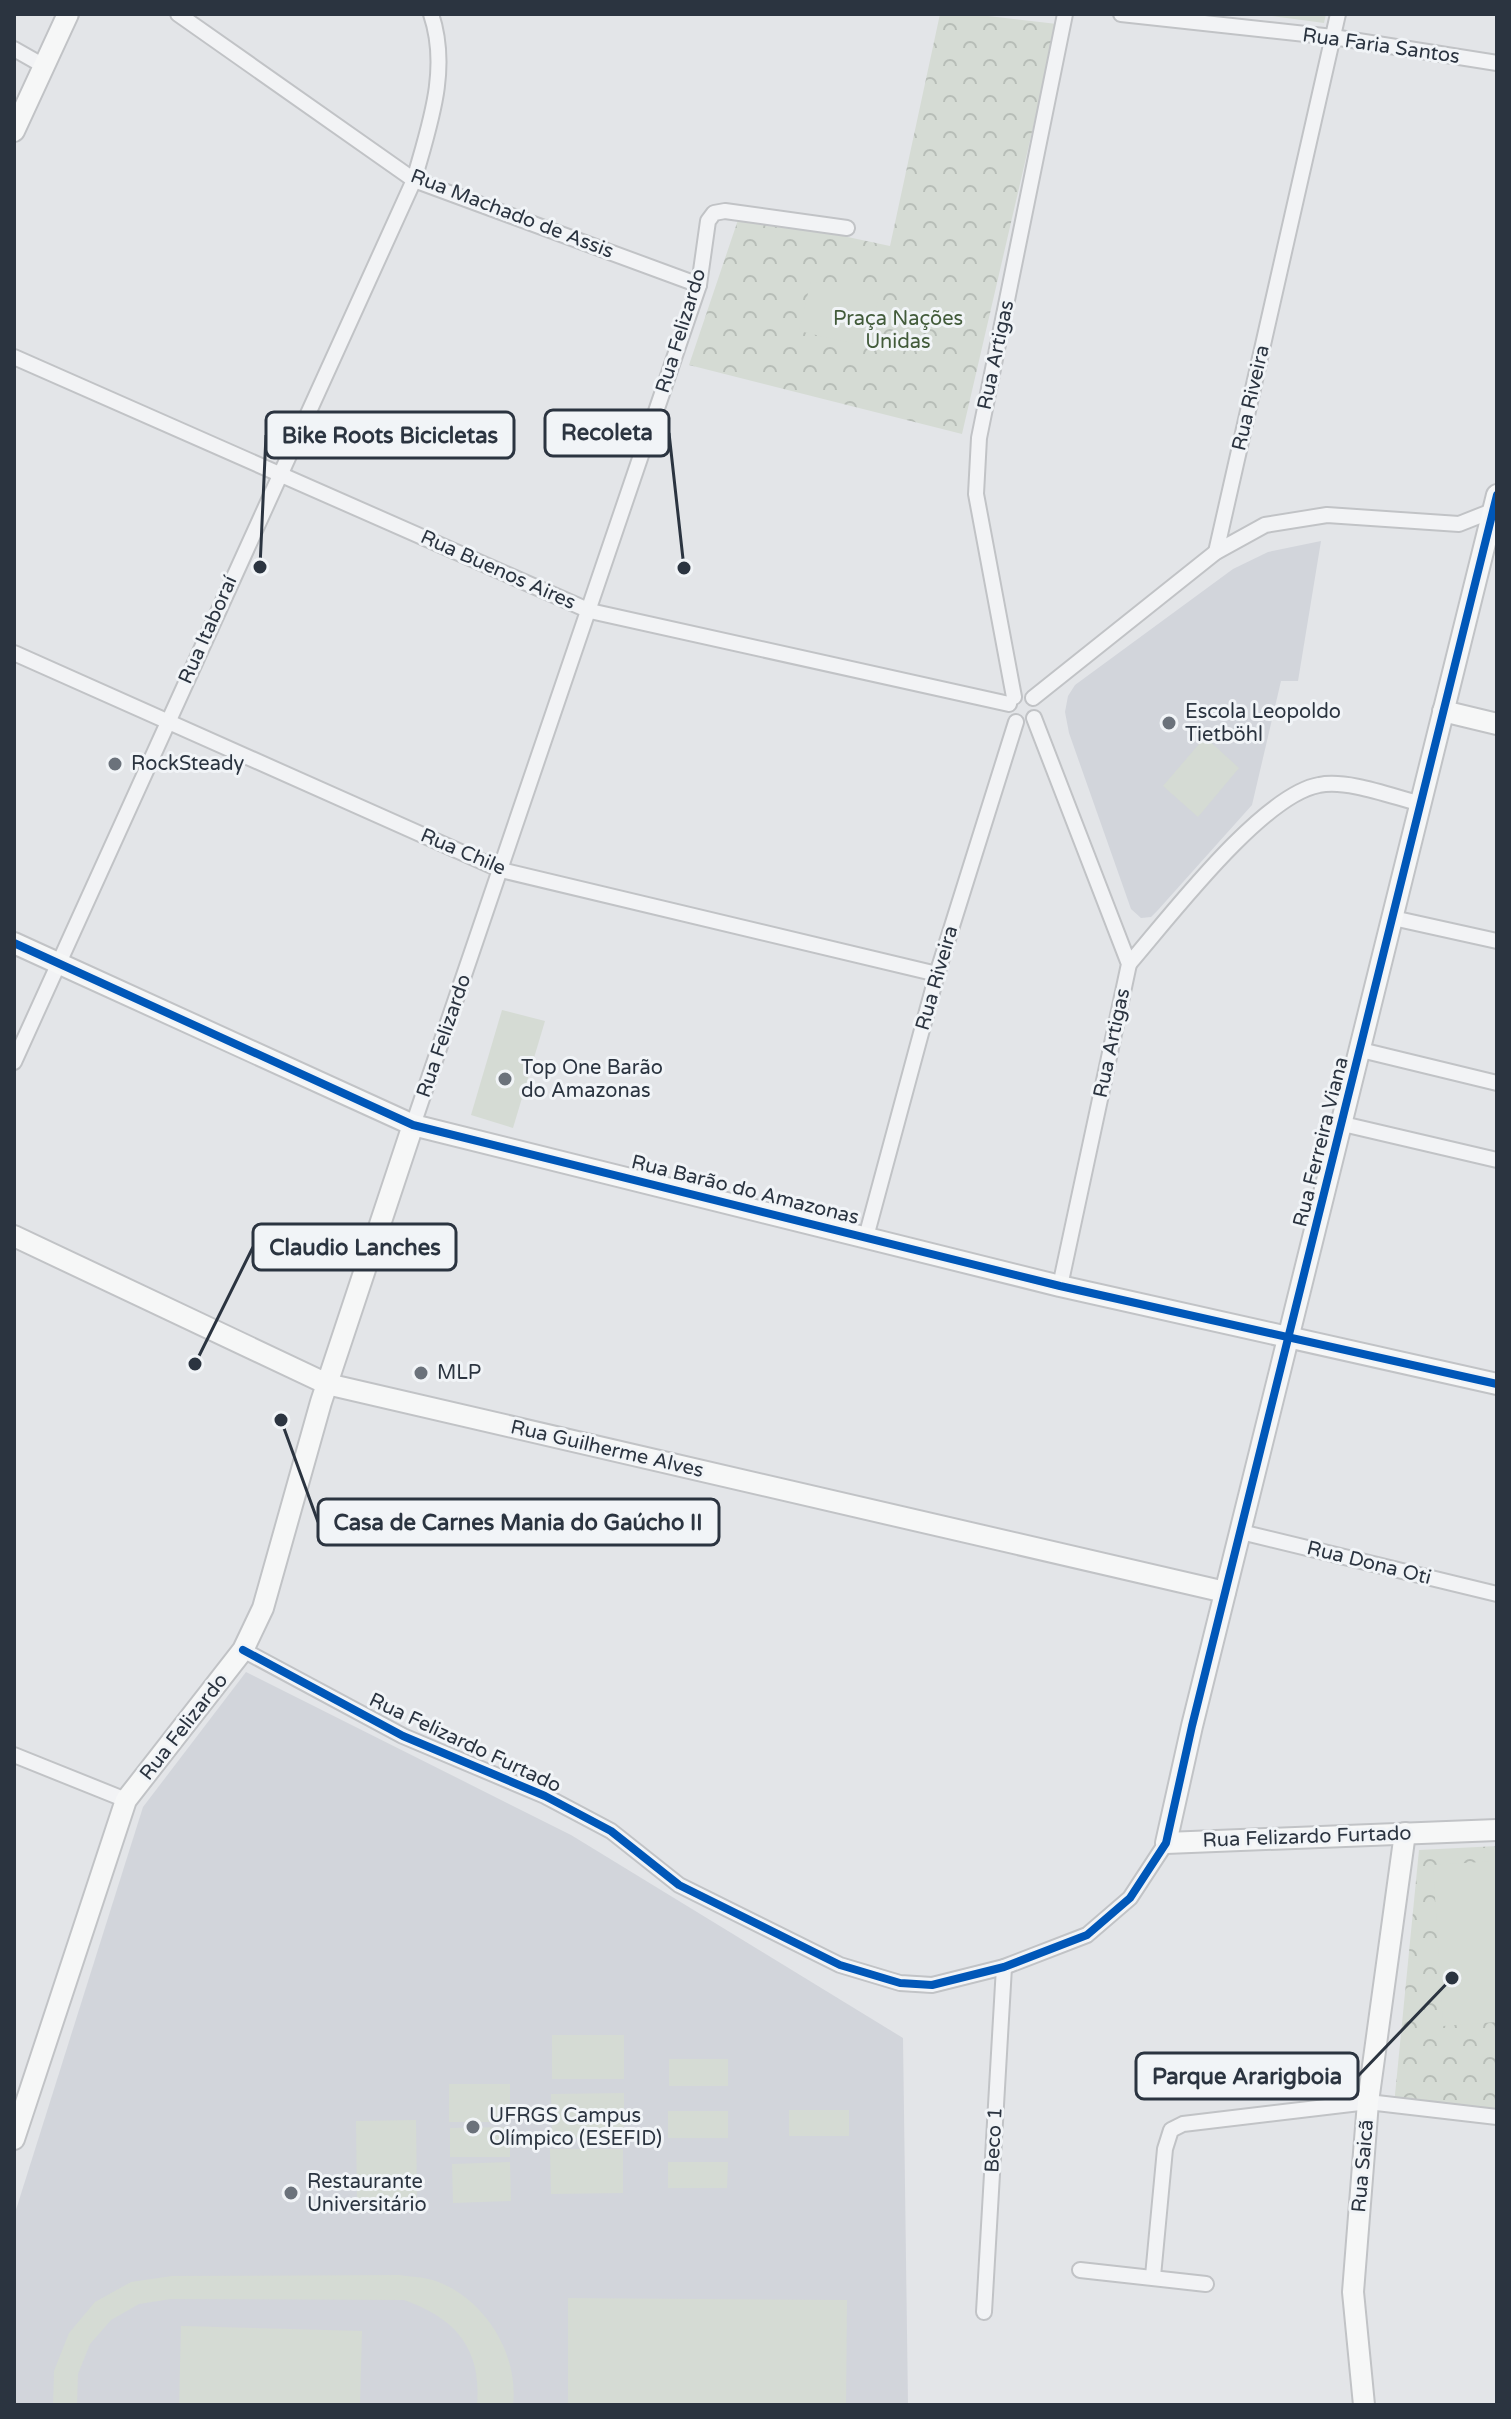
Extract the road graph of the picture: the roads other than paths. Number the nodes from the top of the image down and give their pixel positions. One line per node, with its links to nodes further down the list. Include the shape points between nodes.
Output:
1 (68, 14): 10 (street)
2 (178, 14): 12 (street, Rua Machado de Assis)
3 (431, 14): 12 (street, Rua Itaboraí, via 439,92)
4 (1065, 14): 22 (street, Rua Artigas, via 979,438 976,494)
5 (1121, 14): 7 (street, Rua Faria Santos)
6 (1338, 14): 7 (street, Rua Riveira)
7 (1333, 37): 9 (street, Rua Faria Santos); 18 (street, Rua Riveira)
8 (14, 49): 10 (street)
9 (1497, 63)
10 (44, 66): 11 (street)
11 (14, 131)
12 (414, 180): 14 (street, Rua Machado de Assis); 16 (street, Rua Itaboraí)
13 (847, 228): 14 (street, Rua Felizardo, via 714,213 708,221)
14 (699, 285): 19 (street, Rua Felizardo)
15 (14, 357): 16 (street, Rua Buenos Aires)
16 (279, 473): 19 (street, Rua Buenos Aires); 25 (street, Rua Itaboraí)
17 (1496, 504): 18 (street, via 1459,524 1327,515 1265,525); 23 (street, Rua Ferreira Viana)
18 (1216, 552): 21 (street)
19 (590, 611): 22 (street, Rua Buenos Aires); 29 (street, Rua Felizardo)
20 (14, 653): 25 (street, Rua Chile)
21 (1033, 698): 22 (street); 24 (street)
22 (1012, 700): 26 (street, via 1009,714)
23 (1443, 711): 27 (street); 28 (street, Rua Ferreira Viana)
24 (1034, 718): 26 (street); 34 (street, Rua Artigas)
25 (166, 722): 29 (street, Rua Chile); 33 (street, Rua Itaboraí)
26 (1016, 722): 35 (street, Rua Riveira)
27 (1497, 724)
28 (1422, 804): 30 (street, Rua Ferreira Viana); 34 (street, via 1347,785 1319,785 1290,798 1229,849)
29 (501, 870): 35 (street, Rua Chile); 40 (street, Rua Felizardo)
30 (1393, 918): 31 (street); 36 (street, Rua Ferreira Viana)
31 (1497, 941)
32 (14, 943): 33 (street, Rua Barão do Amazonas)
33 (59, 963): 37 (street, Rua Itaboraí); 40 (street, Rua Barão do Amazonas)
34 (1129, 964): 44 (street, Rua Artigas)
35 (937, 974): 43 (street, Rua Riveira)
36 (1361, 1050): 38 (street); 39 (street, Rua Ferreira Viana)
37 (14, 1062)
38 (1497, 1083)
39 (1343, 1124): 41 (street); 45 (street, Rua Ferreira Viana)
40 (413, 1125): 43 (street, Rua Barão do Amazonas); 46 (street, Rua Felizardo)
41 (1497, 1160)
42 (14, 1236): 46 (street, Rua Guilherme Alves)
43 (866, 1237): 44 (street, Rua Barão do Amazonas)
44 (1060, 1286): 45 (street, Rua Barão do Amazonas)
45 (1288, 1336): 47 (street, Rua Barão do Amazonas); 48 (street, Rua Ferreira Viana)
46 (327, 1384): 49 (street, Rua Guilherme Alves); 51 (street, Rua Felizardo, via 263,1608)
47 (1497, 1384)
48 (1241, 1532): 49 (street, Rua Ferreira Viana); 50 (street, Rua Dona Oti)
49 (1225, 1592): 56 (street, Rua Ferreira Viana)
50 (1497, 1594)
51 (243, 1650): 53 (street, Rua Felizardo); 57 (street, Rua Felizardo Furtado, via 403,1736 572,1810 611,1831 679,1885 840,1965 900,1983 932,1985)
52 (14, 1755): 53 (street)
53 (126, 1800): 60 (street, Rua Felizardo)
54 (1497, 1830): 55 (street, Rua Felizardo Furtado)
55 (1405, 1833): 56 (street, Rua Felizardo Furtado); 58 (street, Rua Saicã)
56 (1166, 1843): 57 (street, Rua Felizardo Furtado, via 1130,1898 1087,1935)
57 (1004, 1967): 64 (street, Beco 1)
58 (1368, 2102): 59 (street); 62 (street, via 1195,2122 1171,2130); 65 (street, Rua Saicã, via 1353,2292)
59 (1497, 2117)
60 (14, 2139)
61 (1080, 2270): 62 (street)
62 (1153, 2276): 63 (street)
63 (1206, 2284)
64 (984, 2312)
65 (1364, 2405)

